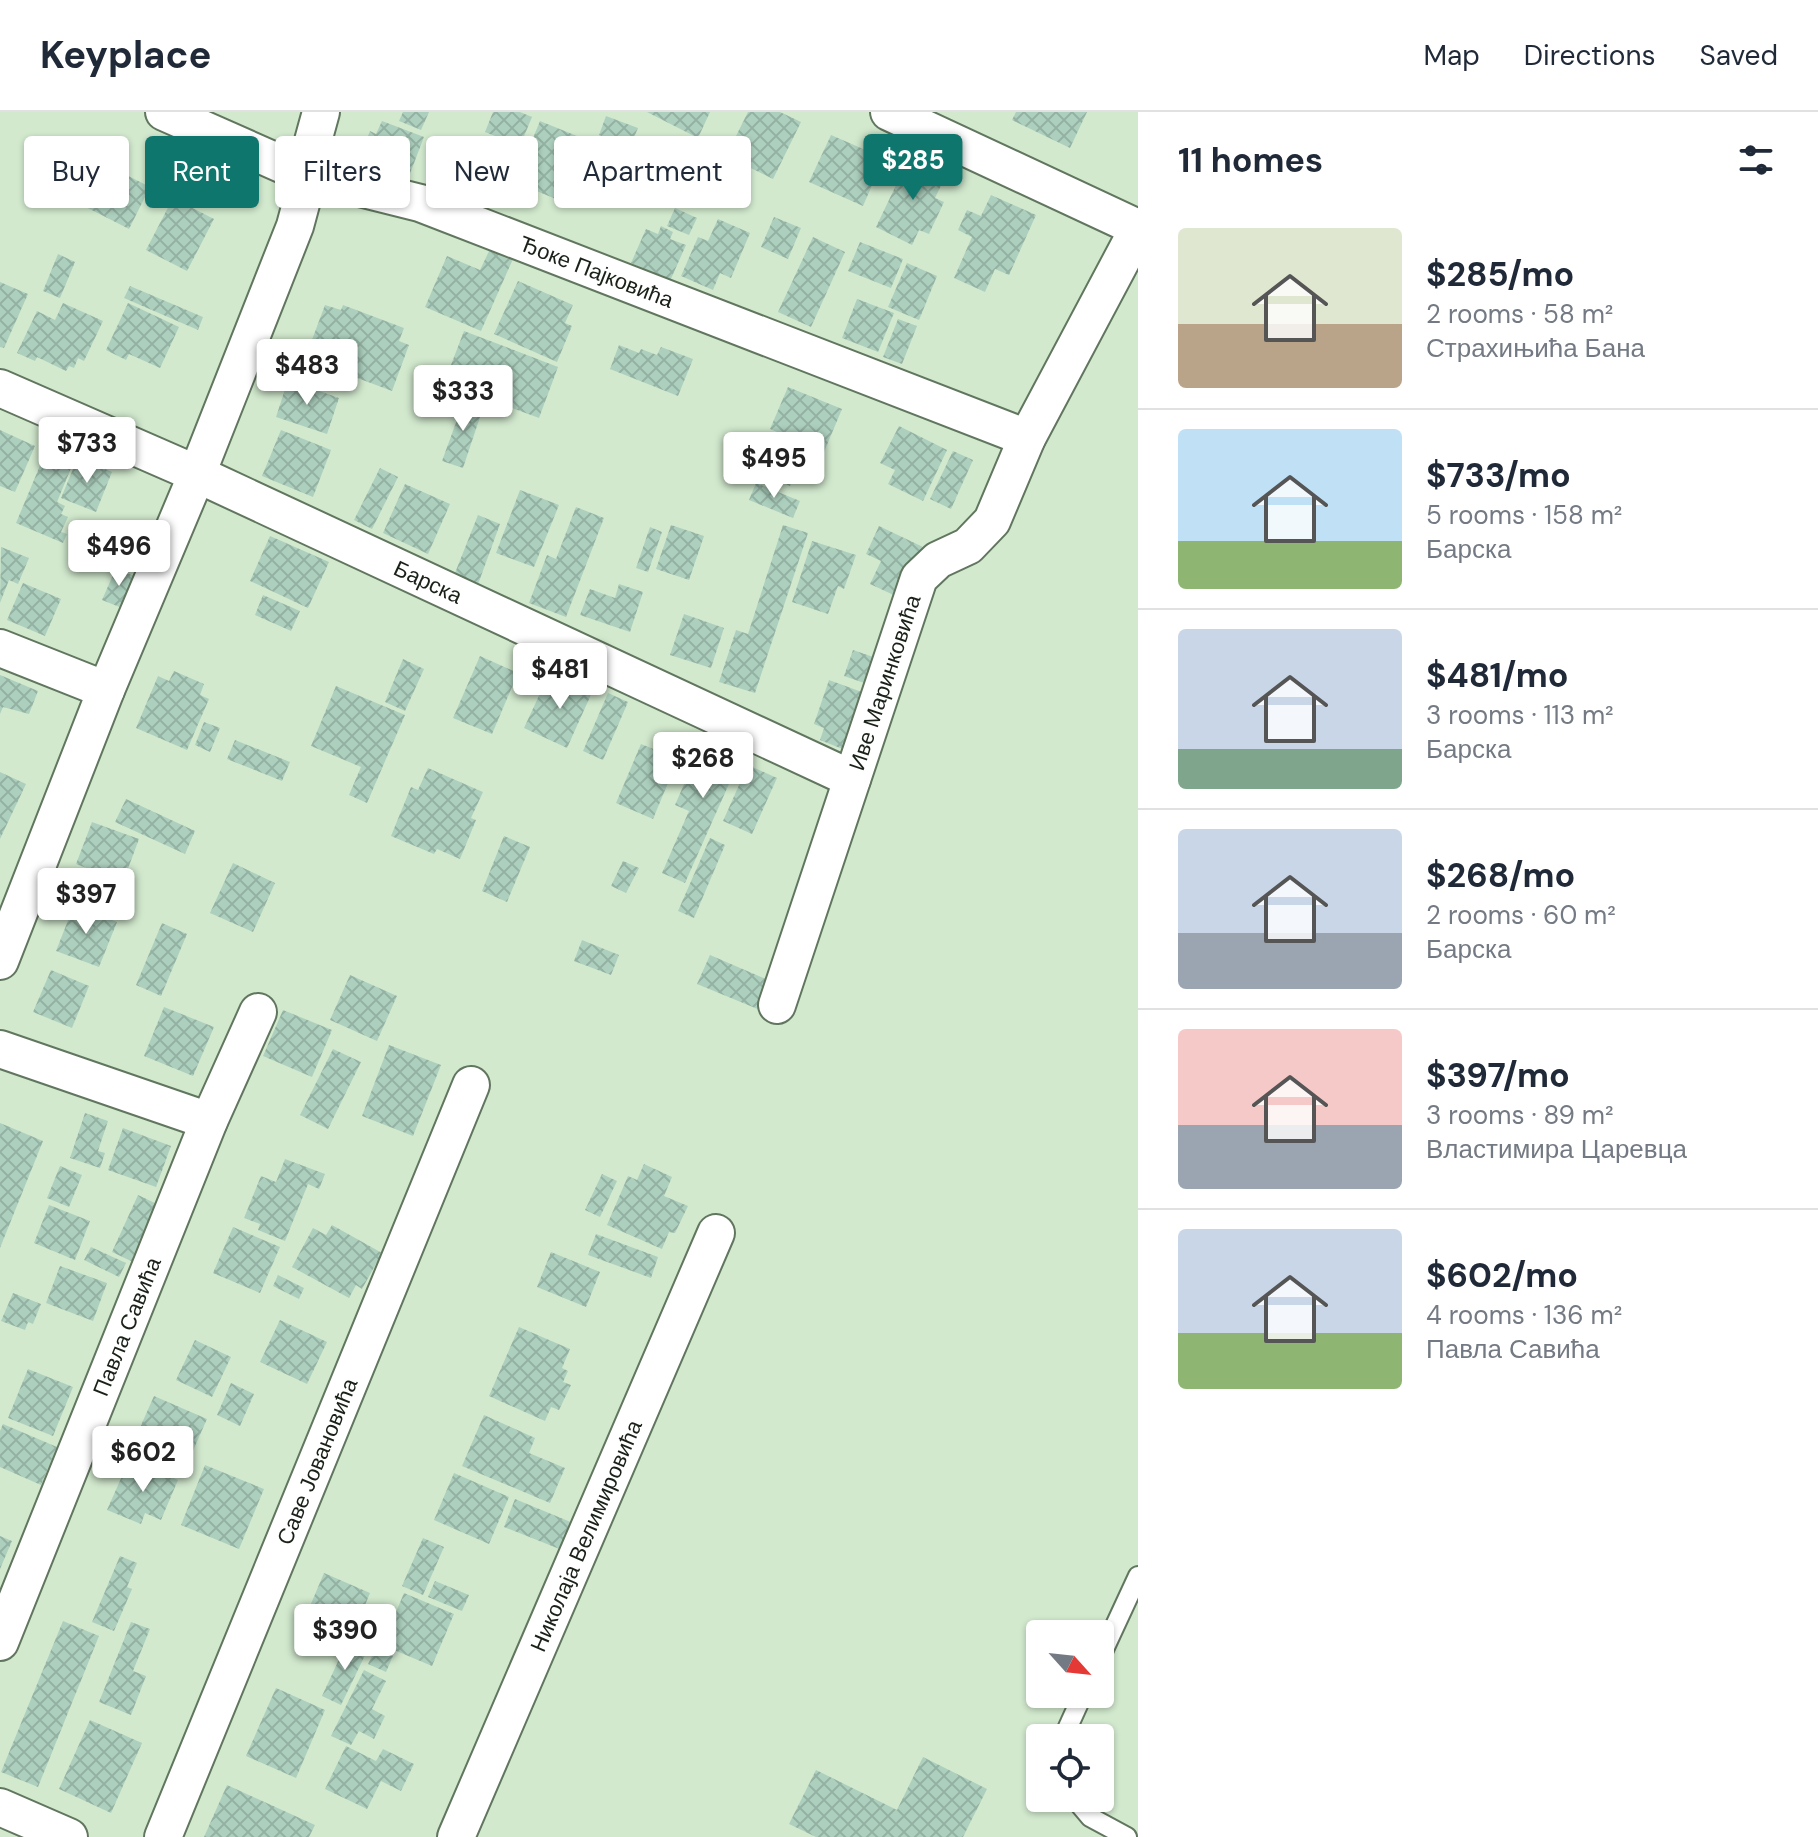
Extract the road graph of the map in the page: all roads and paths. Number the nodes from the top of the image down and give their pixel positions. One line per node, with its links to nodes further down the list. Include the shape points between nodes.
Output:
1 (164, 112): 5 (street, Ђоке Пајковића)
2 (321, 112): 4 (street)
3 (889, 112): 8 (street)
4 (314, 136)
5 (275, 161)
6 (410, 200): 10 (street, Ђоке Пајковића)
7 (300, 208): 11 (street)
8 (1138, 228): 10 (street, Иве Маринковића)
9 (0, 388): 11 (street, Барска)
10 (1027, 438): 14 (street, Иве Маринковића, via 992,521 968,546 938,560 919,578)
11 (197, 474): 13 (street); 14 (street, Барска)
12 (0, 648): 13 (street)
13 (106, 690): 15 (street)
14 (852, 779): 16 (street, Иве Маринковића)
15 (0, 961)
16 (777, 1005)
17 (258, 1012): 20 (street, Павла Савића)
18 (0, 1049): 20 (street)
19 (471, 1085): 28 (street, Саве Јовановића)
20 (209, 1121): 24 (street, Павла Савића)
21 (716, 1233): 29 (street, Николаја Велимировића)
22 (1138, 1576): 23 (lane)
23 (1114, 1628)
24 (0, 1642)
25 (0, 1807): 27 (street)
26 (1086, 1812): 30 (lane)
27 (69, 1837)
28 (163, 1837)
29 (456, 1837)
30 (1127, 1837)

